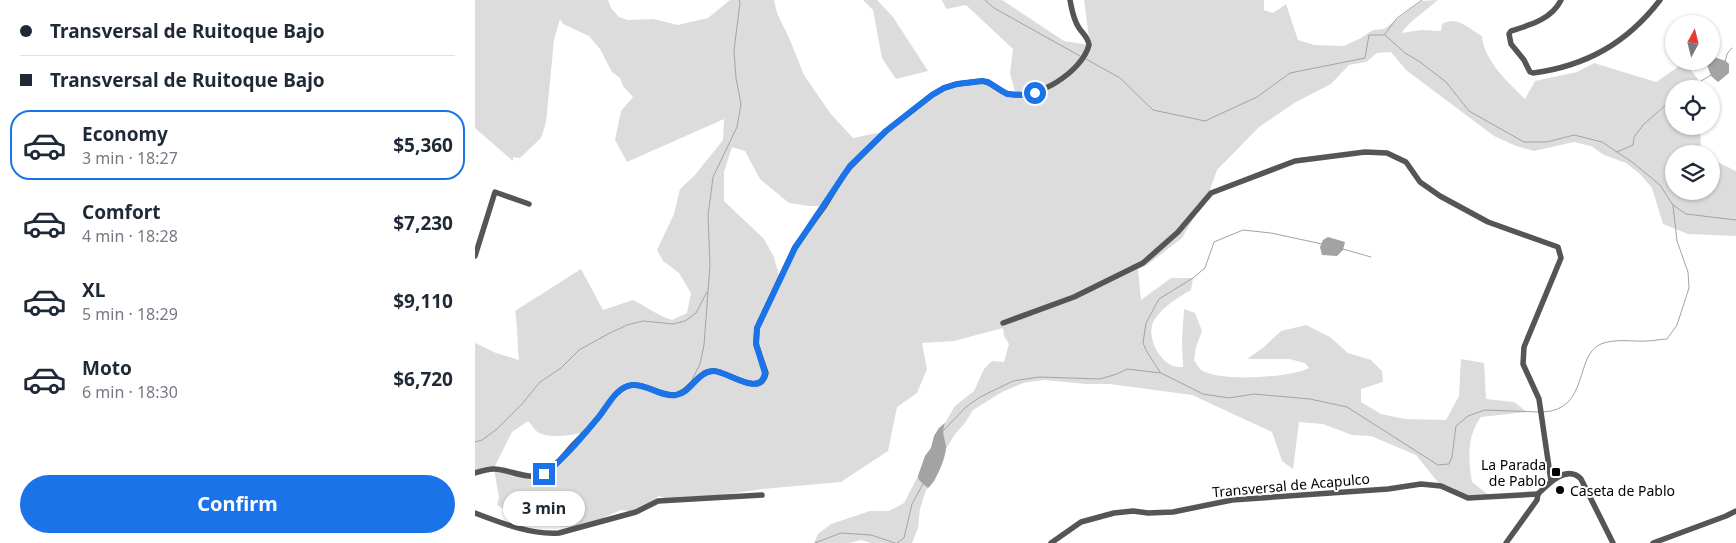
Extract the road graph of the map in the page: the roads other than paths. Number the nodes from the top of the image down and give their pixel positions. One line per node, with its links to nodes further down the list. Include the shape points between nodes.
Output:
1 (1071, 0): 7 (street, via 1074,19 1089,45 1078,64 1060,80 1050,87 1024,95 1007,94 982,81 944,88 886,131 850,166 795,248 757,328 756,344 765,373 763,380 749,383 712,370 675,395 630,385 609,401 599,417 544,474 529,476 493,469)
2 (1561, 0): 3 (street, via 1551,13 1509,34 1511,44 1530,72 1559,69 1592,57 1632,31)
3 (1661, 0)
4 (529, 204): 5 (street, via 495,192)
5 (475, 256)
6 (1003, 323): 8 (street, via 1074,298 1143,263 1178,232 1211,192 1295,161 1365,152 1387,154 1406,162 1420,182 1448,201 1488,222 1558,247 1561,258 1524,347 1523,364 1539,399)
7 (475, 473)
8 (1551, 481): 9 (street); 15 (street, via 1573,473 1581,479)
9 (1538, 494): 13 (street, Transversal de Acapulco, via 1468,498 1441,486 1421,484 1232,500 1173,512 1114,513 1081,522); 14 (street)
10 (762, 495): 12 (street, via 658,501 636,512 548,534 532,532)
11 (1736, 511): 16 (street)
12 (475, 513)
13 (1051, 543)
14 (1506, 543)
15 (1613, 543)
16 (1653, 543)

